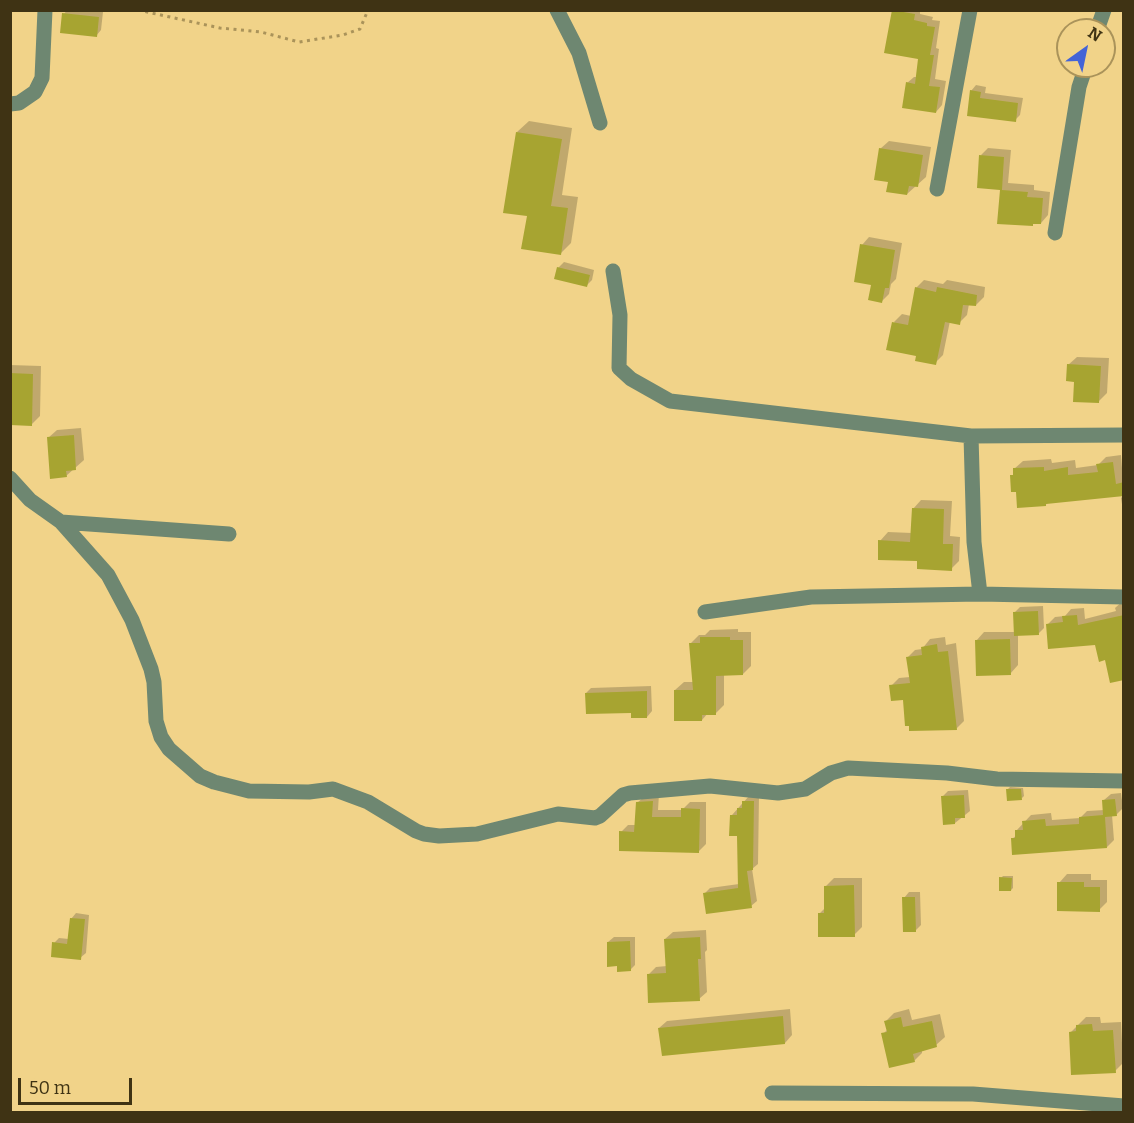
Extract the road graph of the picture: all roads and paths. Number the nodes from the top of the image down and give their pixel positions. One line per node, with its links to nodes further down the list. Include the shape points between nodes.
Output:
1 (45, 10): 7 (street, via 42,78 35,92)
2 (138, 10): 3 (path, via 299,42 360,29)
3 (369, 10)
4 (557, 10): 8 (street, via 579,53)
5 (970, 10): 9 (street)
6 (1082, 78): 10 (street)
7 (10, 104)
8 (600, 123)
9 (937, 189)
10 (1055, 233)
11 (613, 271): 13 (street, via 620,315 619,368 670,400)
12 (1124, 435): 13 (street)
13 (971, 436): 17 (street, via 974,542)
14 (10, 478): 15 (street, via 30,500)
15 (61, 522): 16 (street); 20 (street, via 115,586 151,669 161,737 200,776 249,791 333,789 368,802 424,834 477,834 558,814 595,818 623,795 649,790 710,786 778,793 805,789 848,768 997,779)
16 (229, 534)
17 (980, 594): 18 (street); 19 (street, via 811,597)
18 (1124, 597)
19 (705, 612)
20 (1124, 781)
21 (772, 1093): 22 (street, via 973,1094)
22 (1124, 1106)

